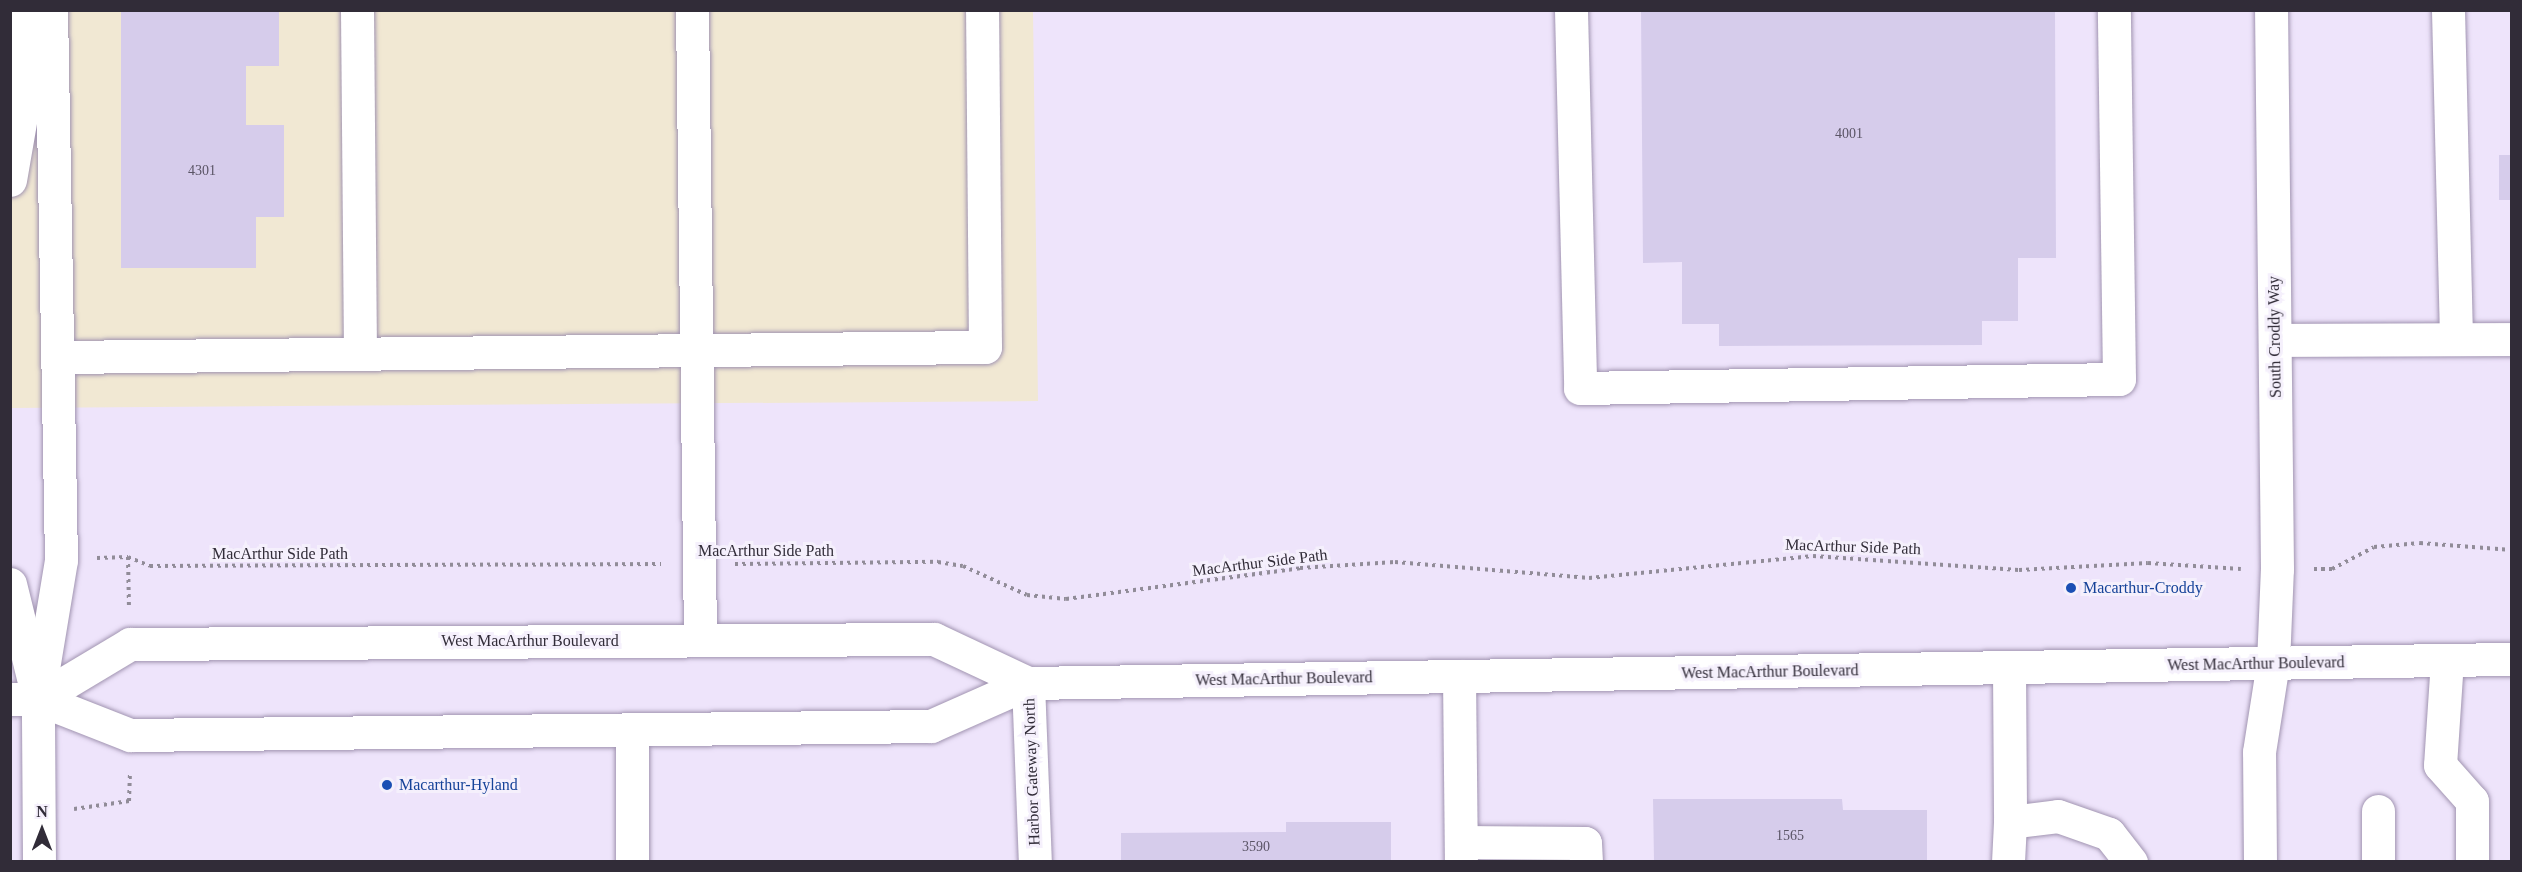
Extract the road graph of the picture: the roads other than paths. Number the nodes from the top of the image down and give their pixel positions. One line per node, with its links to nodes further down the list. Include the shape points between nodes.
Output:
1 (20, 10): 10 (main road, via 21,116)
2 (51, 10): 16 (main road)
3 (357, 10): 15 (main road)
4 (692, 10): 14 (main road)
5 (982, 10): 14 (main road, via 985,347)
6 (1571, 10): 7 (main road, via 1580,388 2119,379)
7 (2114, 10)
8 (2271, 10): 13 (main road, South Croddy Way)
9 (2448, 10): 11 (main road)
10 (10, 180)
11 (2456, 339): 12 (main road); 13 (main road)
12 (2511, 339)
13 (2275, 340): 21 (main road, South Croddy Way, via 2277,569)
14 (696, 349): 15 (main road); 18 (main road)
15 (360, 352): 16 (main road)
16 (58, 357): 25 (main road, via 61,560)
17 (10, 584): 25 (main road)
18 (700, 640): 24 (main road, West MacArthur Boulevard, via 934,639); 25 (main road, West MacArthur Boulevard, via 130,644)
19 (2511, 659): 20 (main road, West MacArthur Boulevard)
20 (2447, 660): 21 (main road, West MacArthur Boulevard); 38 (main road, via 2440,765 2472,801)
21 (2273, 663): 22 (main road, West MacArthur Boulevard); 36 (main road, South Croddy Way, via 2259,752)
22 (2009, 668): 23 (main road, West MacArthur Boulevard); 28 (main road)
23 (1459, 676): 24 (main road, West MacArthur Boulevard); 29 (main road)
24 (1028, 682): 26 (main road, West MacArthur Boulevard, via 931,726); 32 (main road, Harbor Gateway North)
25 (24, 699): 26 (main road, West MacArthur Boulevard, via 130,735); 30 (main road)
26 (632, 731): 31 (main road)
27 (2379, 811): 37 (main road)
28 (2010, 822): 34 (main road); 35 (main road, via 2058,816 2109,834)
29 (1461, 851): 33 (main road, via 1585,843)
30 (39, 861)
31 (632, 861)
32 (1035, 861)
33 (1586, 861)
34 (2008, 861)
35 (2131, 861)
36 (2260, 861)
37 (2378, 861)
38 (2472, 861)

